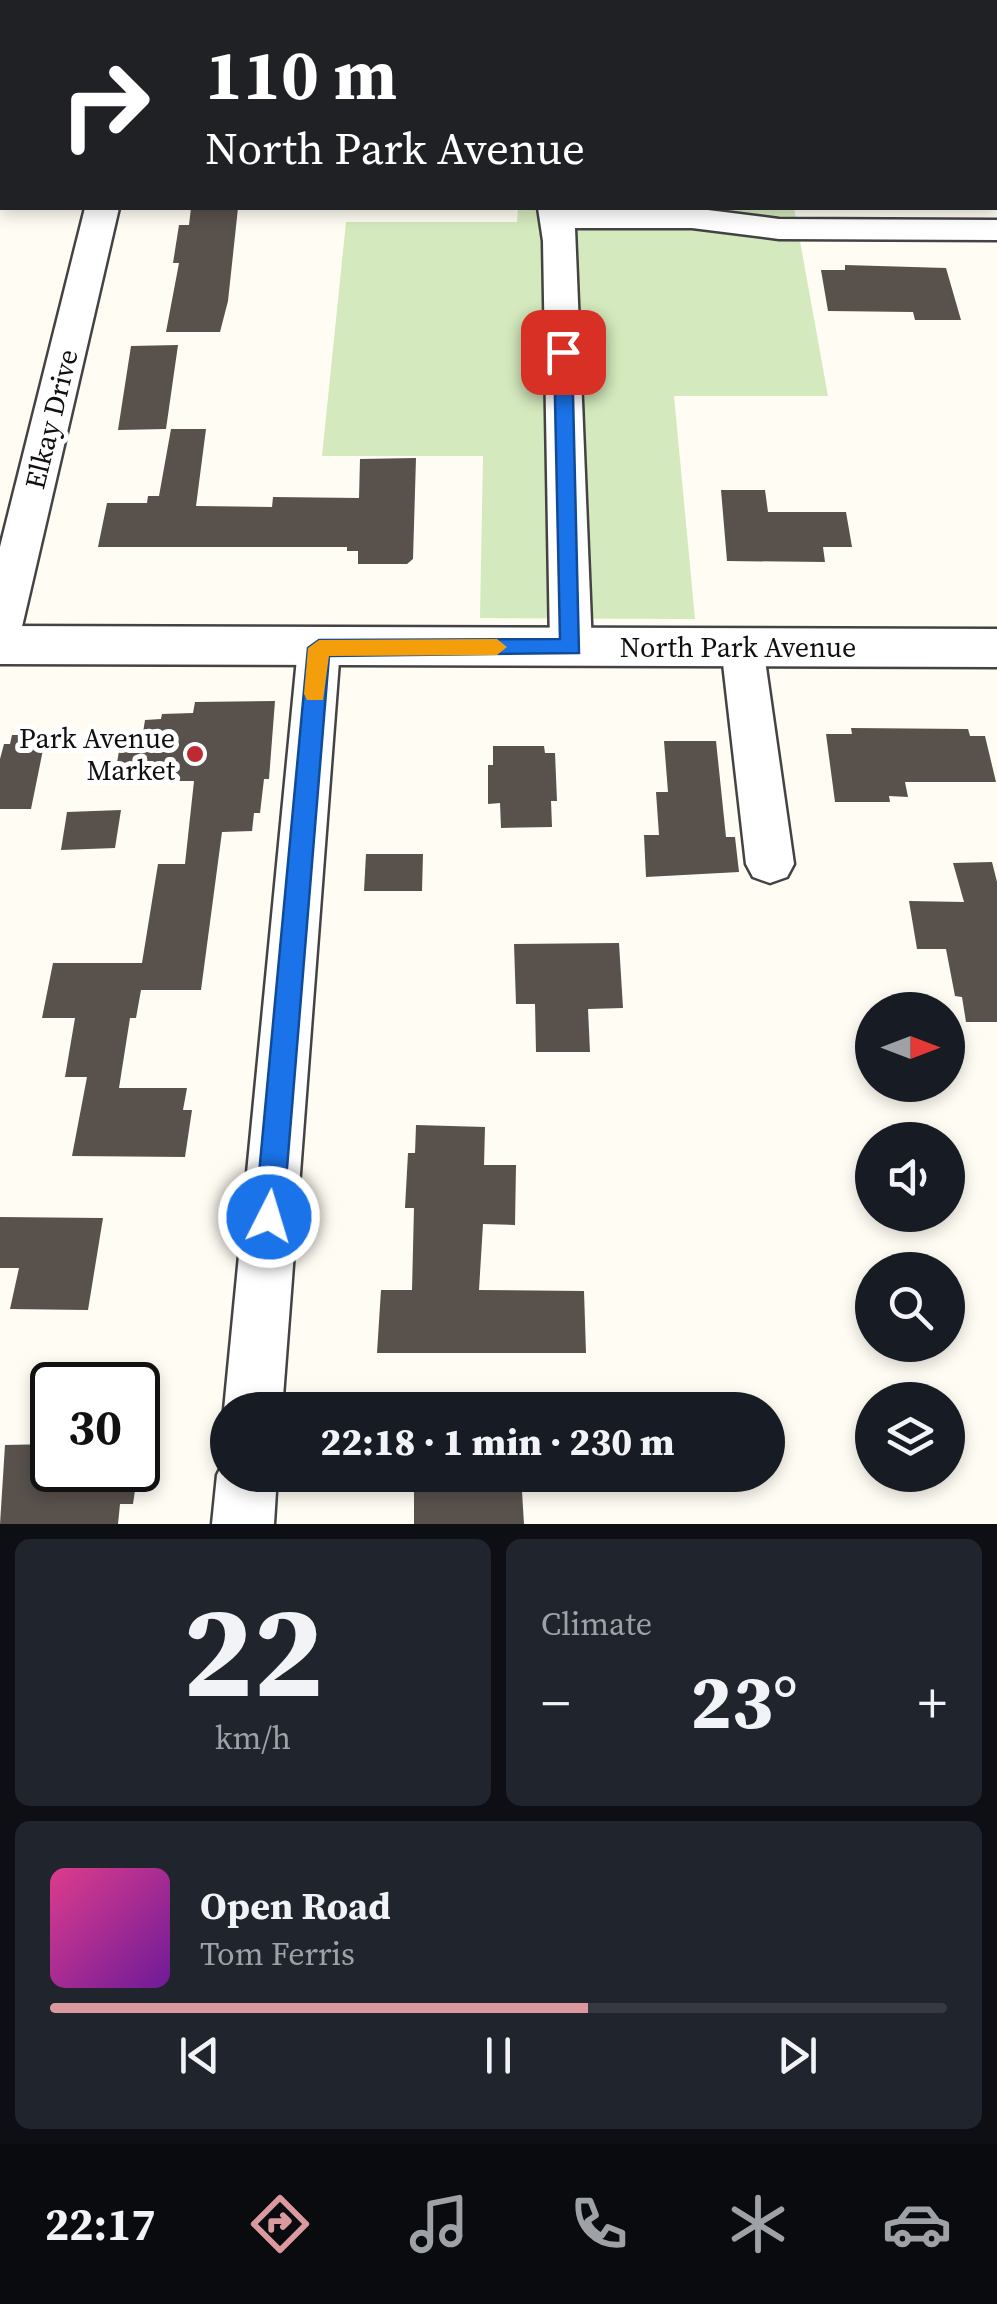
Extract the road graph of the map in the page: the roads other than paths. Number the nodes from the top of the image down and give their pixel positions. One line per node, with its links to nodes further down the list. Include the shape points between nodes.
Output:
1 (102, 210): 4 (street, Elkay Drive)
2 (556, 213): 3 (street, via 778,228); 7 (street)
3 (997, 230)
4 (0, 631)
5 (0, 645): 8 (street, North Park Avenue)
6 (742, 646): 7 (street, North Park Avenue); 9 (street, North Park Avenue); 10 (street)
7 (571, 647): 8 (street, North Park Avenue)
8 (319, 648): 11 (street)
9 (997, 648)
10 (770, 864)
11 (254, 1392)
12 (246, 1492): 13 (street)
13 (243, 1524)

